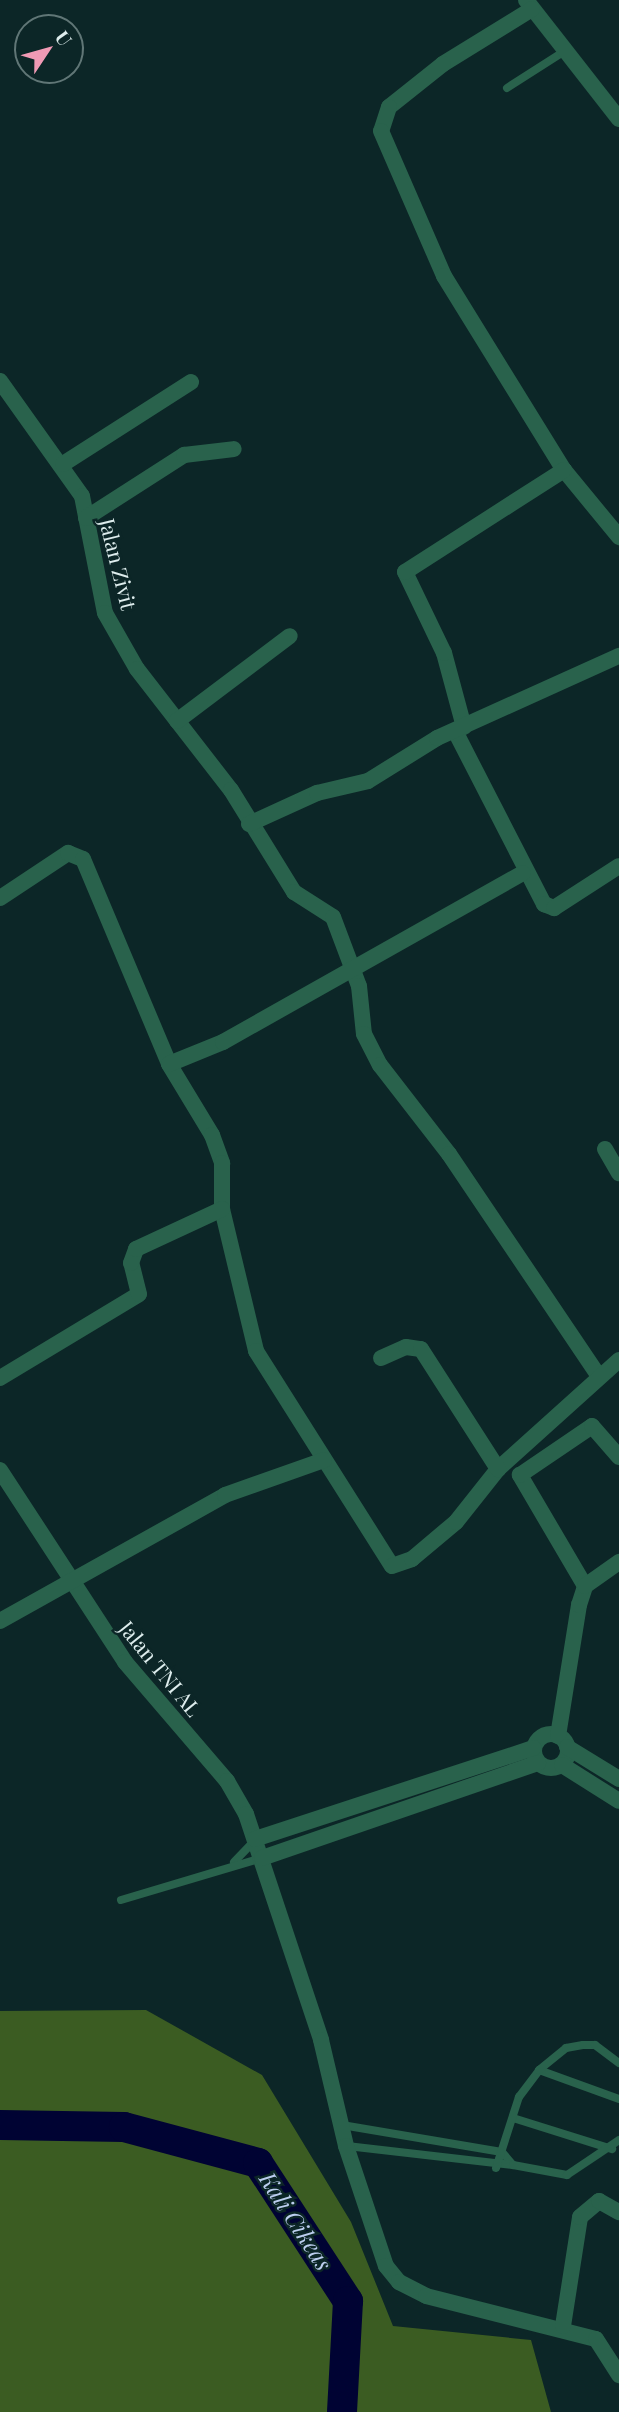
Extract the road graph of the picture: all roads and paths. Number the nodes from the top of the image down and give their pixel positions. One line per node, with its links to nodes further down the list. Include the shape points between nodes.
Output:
1 (529, 4): 2 (street); 9 (street, via 389,107 381,131 444,276)
2 (563, 52): 3 (lane); 4 (street)
3 (507, 88)
4 (616, 111)
5 (0, 381): 8 (street, Jalan Zivit)
6 (191, 382): 8 (street)
7 (234, 449): 10 (street, via 184,455)
8 (63, 464): 10 (street, Jalan Zivit)
9 (564, 470): 11 (street); 15 (street, via 405,572 444,653)
10 (86, 518): 14 (street, Jalan Zivit, via 105,612 137,669)
11 (619, 537)
12 (290, 636): 14 (street)
13 (619, 656): 15 (street)
14 (177, 721): 16 (street, Jalan Zivit)
15 (460, 729): 16 (street, via 368,781 317,793); 18 (street)
16 (249, 824): 20 (street, Jalan Zivit, via 294,892 333,917)
17 (619, 866): 18 (street, via 554,908 544,904)
18 (523, 873): 20 (street)
19 (0, 898): 21 (street, via 68,853 83,859)
20 (352, 970): 21 (street); 27 (street, Jalan Zivit, via 364,1034 380,1065 449,1154)
21 (169, 1064): 24 (street, via 212,1135 222,1163)
22 (605, 1149): 23 (street)
23 (619, 1174)
24 (222, 1209): 28 (street, via 136,1249 131,1263 139,1294); 30 (street, via 256,1351)
25 (381, 1358): 31 (street, via 406,1347 421,1349)
26 (619, 1360): 27 (street)
27 (598, 1376): 31 (street)
28 (0, 1378)
29 (619, 1457): 35 (street, via 592,1426 520,1475)
30 (324, 1460): 31 (street, via 392,1566 412,1559 456,1522); 34 (street, via 225,1494)
31 (498, 1469)
32 (1, 1473): 34 (street, Jalan TNI AL)
33 (619, 1562): 35 (street)
34 (71, 1580): 36 (street); 44 (street, Jalan TNI AL, via 125,1662 227,1781)
35 (585, 1586): 37 (street)
36 (0, 1621)
37 (558, 1735): 38 (street); 39 (street); 40 (street)
38 (536, 1755): 39 (street); 41 (street); 43 (street)
39 (562, 1765): 42 (street)
40 (619, 1779)
41 (393, 1795): 43 (street); 44 (street)
42 (619, 1801)
43 (398, 1813): 45 (street)
44 (255, 1839): 45 (street, Jalan TNI AL); 46 (lane)
45 (262, 1858): 46 (lane); 52 (street, Jalan TNI AL)
46 (234, 1862): 47 (lane)
47 (121, 1900)
48 (619, 2063): 49 (lane, via 595,2045 583,2045 566,2048)
49 (539, 2070): 50 (lane); 51 (lane)
50 (619, 2099)
51 (513, 2118): 55 (lane); 56 (lane)
52 (342, 2125): 54 (street, Jalan TNI AL); 56 (lane)
53 (619, 2140): 55 (lane)
54 (346, 2146): 58 (lane); 60 (street, Jalan TNI AL, via 386,2266 399,2282 426,2295)
55 (612, 2149): 57 (lane, via 567,2175)
56 (502, 2152): 57 (lane); 58 (lane)
57 (513, 2165): 58 (lane)
58 (496, 2168)
59 (619, 2212): 60 (street, via 599,2201 580,2217)
60 (563, 2326): 61 (street, Jalan TNI AL, via 596,2339)
61 (619, 2375)

